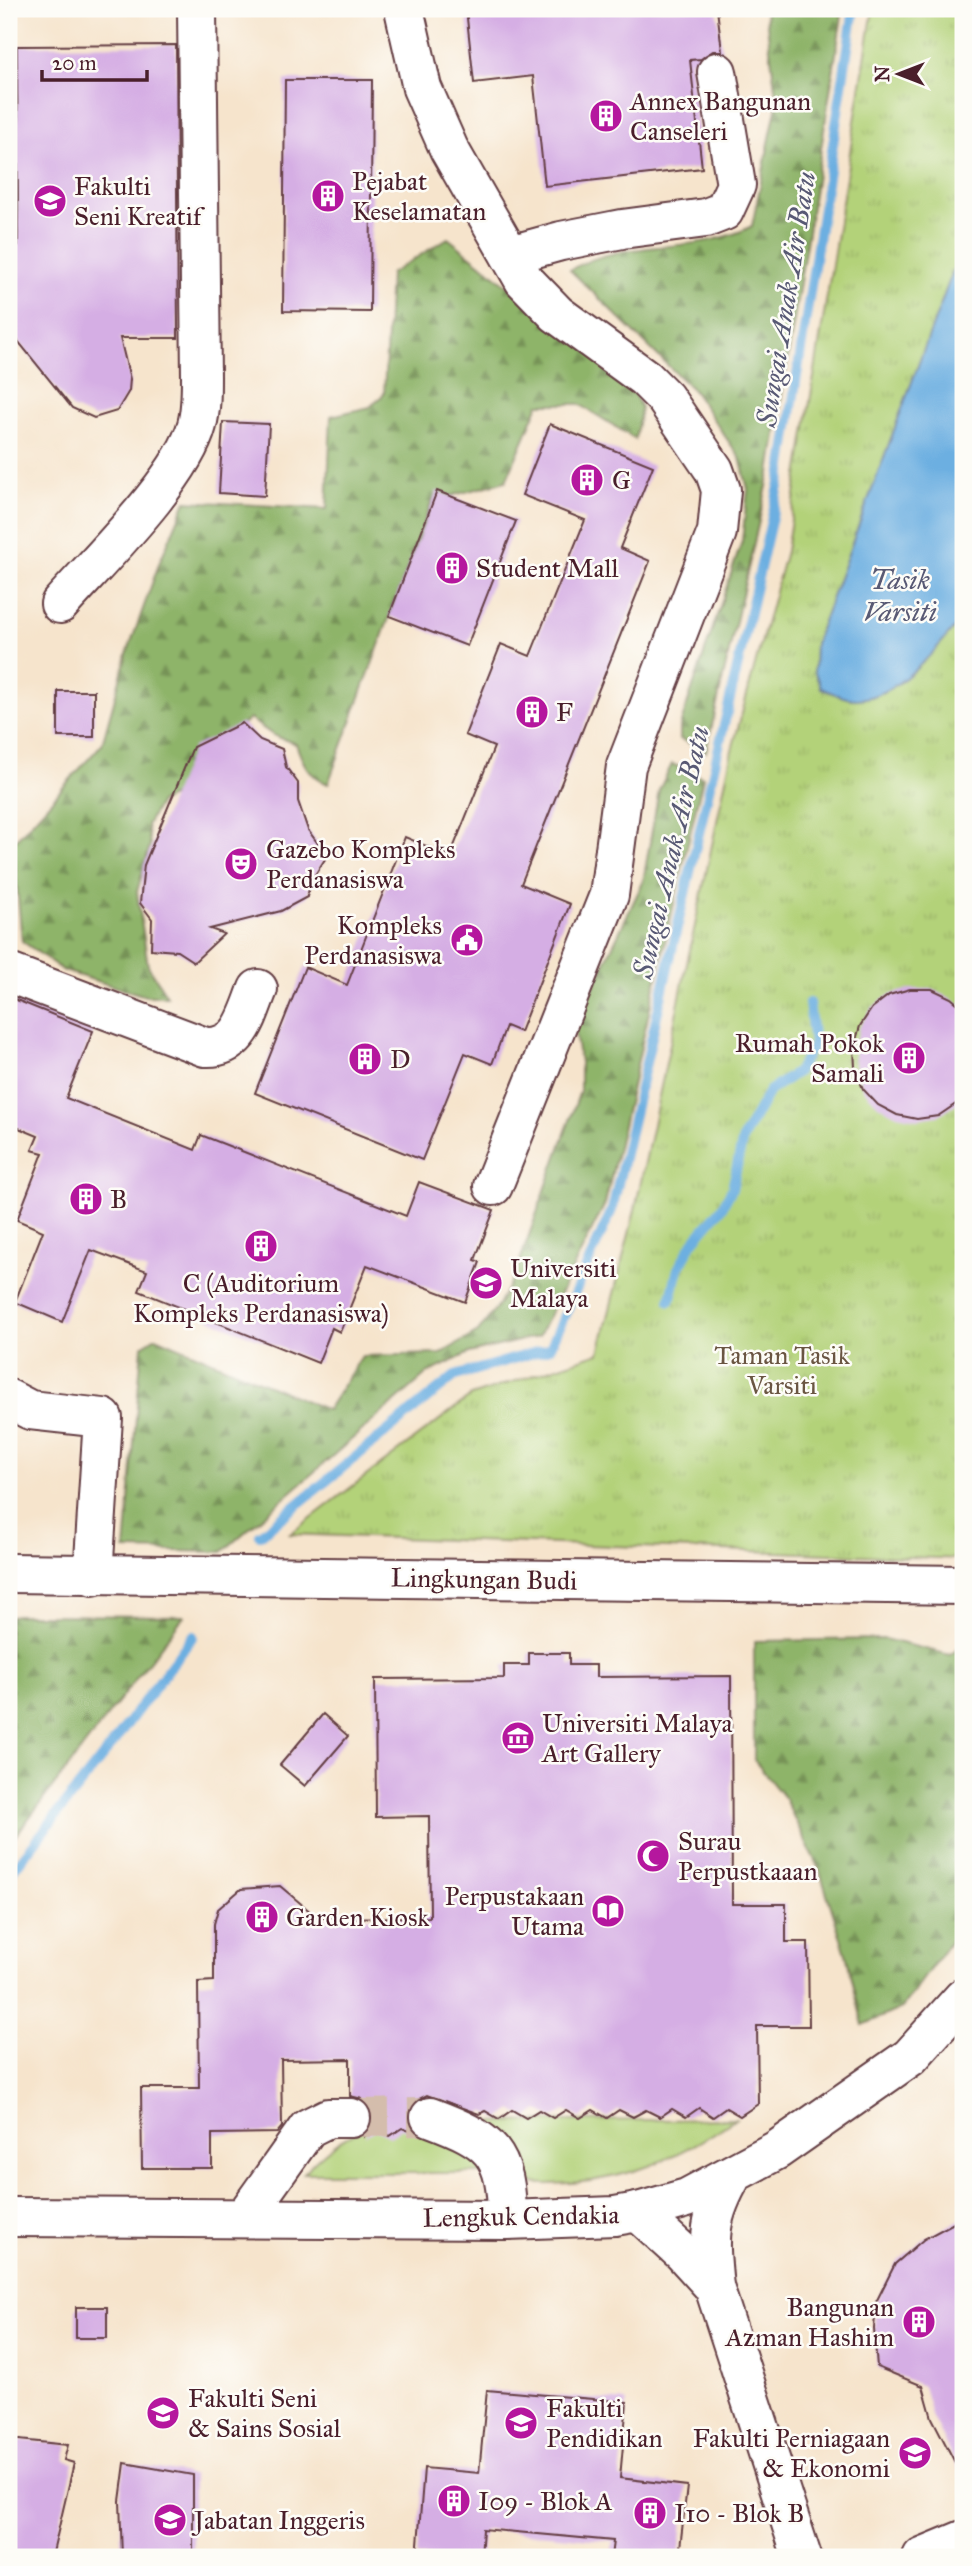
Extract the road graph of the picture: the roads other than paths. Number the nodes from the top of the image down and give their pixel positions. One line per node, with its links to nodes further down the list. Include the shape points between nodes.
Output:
1 (197, 9): 5 (street, via 201,377 197,425 162,488)
2 (404, 9): 4 (street, via 422,88 449,149)
3 (717, 72): 4 (street, via 736,185 724,211)
4 (510, 255): 8 (street, via 537,296 665,398 714,470 721,490 721,511 717,532 626,766 609,895)
5 (60, 604)
6 (9, 973): 7 (street, via 216,1048 239,1035)
7 (258, 989)
8 (493, 1186)
9 (9, 1399): 11 (street, via 30,1410 103,1418)
10 (12, 1575): 11 (street, Lingkungan Budi)
11 (93, 1576): 12 (street, Lingkungan Budi)
12 (962, 1586)
13 (963, 1998): 16 (street, Lengkuk Cendakia, via 910,2057 777,2150)
14 (430, 2117): 20 (street, via 486,2144 507,2184)
15 (351, 2118): 19 (street, via 328,2118 308,2128)
16 (733, 2175): 17 (street, Lengkuk Cendakia, via 687,2198); 21 (street, via 715,2206 709,2242)
17 (638, 2212): 20 (street, Lengkuk Cendakia); 21 (street)
18 (9, 2217): 19 (street, Lengkuk Cendakia)
19 (244, 2218): 20 (street, Lengkuk Cendakia)
20 (507, 2220)
21 (714, 2287): 23 (street)
22 (963, 2540): 24 (street)
23 (802, 2557)
24 (922, 2557)

